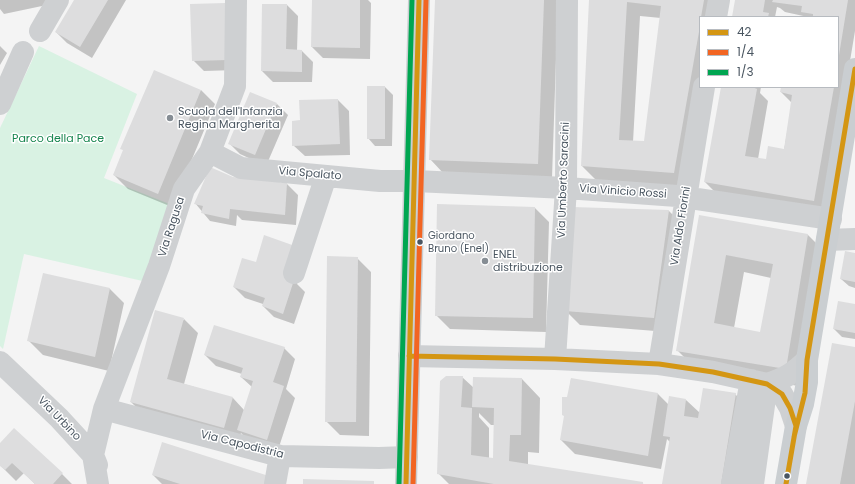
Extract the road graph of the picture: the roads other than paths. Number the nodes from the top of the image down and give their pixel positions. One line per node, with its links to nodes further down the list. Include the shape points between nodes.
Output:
1 (58, 0): 7 (street)
2 (236, 0): 13 (street, Via Ragusa, via 235,86)
3 (419, 0): 15 (main road)
4 (567, 0): 16 (street, Via Umberto Saracini)
5 (719, 0): 6 (street)
6 (716, 16)
7 (40, 31)
8 (23, 52): 11 (street)
9 (855, 69): 12 (main road)
10 (704, 88): 17 (street, Via Aldo Fiorini)
11 (0, 104)
12 (852, 111): 18 (main road)
13 (210, 152): 14 (street, Via Spalato, via 241,168); 28 (street, Via Ragusa, via 184,189 159,266)
14 (326, 176): 15 (street, Via Spalato); 21 (street)
15 (415, 181): 16 (street, Via Vinicio Rossi); 22 (main road)
16 (566, 188): 17 (street, Via Vinicio Rossi); 23 (street, Via Umberto Saracini)
17 (686, 197): 18 (street, Via Vinicio Rossi); 26 (street, Via Aldo Fiorini)
18 (829, 227): 19 (street, Via Vinicio Rossi); 20 (street, Via Vinicio Rossi); 24 (main road)
19 (855, 233)
20 (855, 239)
21 (294, 272)
22 (409, 356): 23 (street); 32 (main road)
23 (555, 359): 26 (street)
24 (807, 360): 27 (street, via 792,374 780,380); 29 (main road, via 806,390)
25 (0, 362): 30 (street, Via Urbino, via 59,418)
26 (658, 364): 27 (street)
27 (759, 382): 29 (street, via 782,394); 37 (street); 38 (street)
28 (104, 409): 30 (street, Via Ragusa); 31 (street, Via Capodistria)
29 (796, 426): 39 (main road)
30 (93, 455): 33 (street); 34 (street, Via Urbino)
31 (280, 456): 32 (street, Via Capodistria); 35 (street)
32 (407, 457): 36 (main road)
33 (98, 484)
34 (106, 484)
35 (275, 484)
36 (406, 484)
37 (732, 484)
38 (753, 484)
39 (786, 484)

